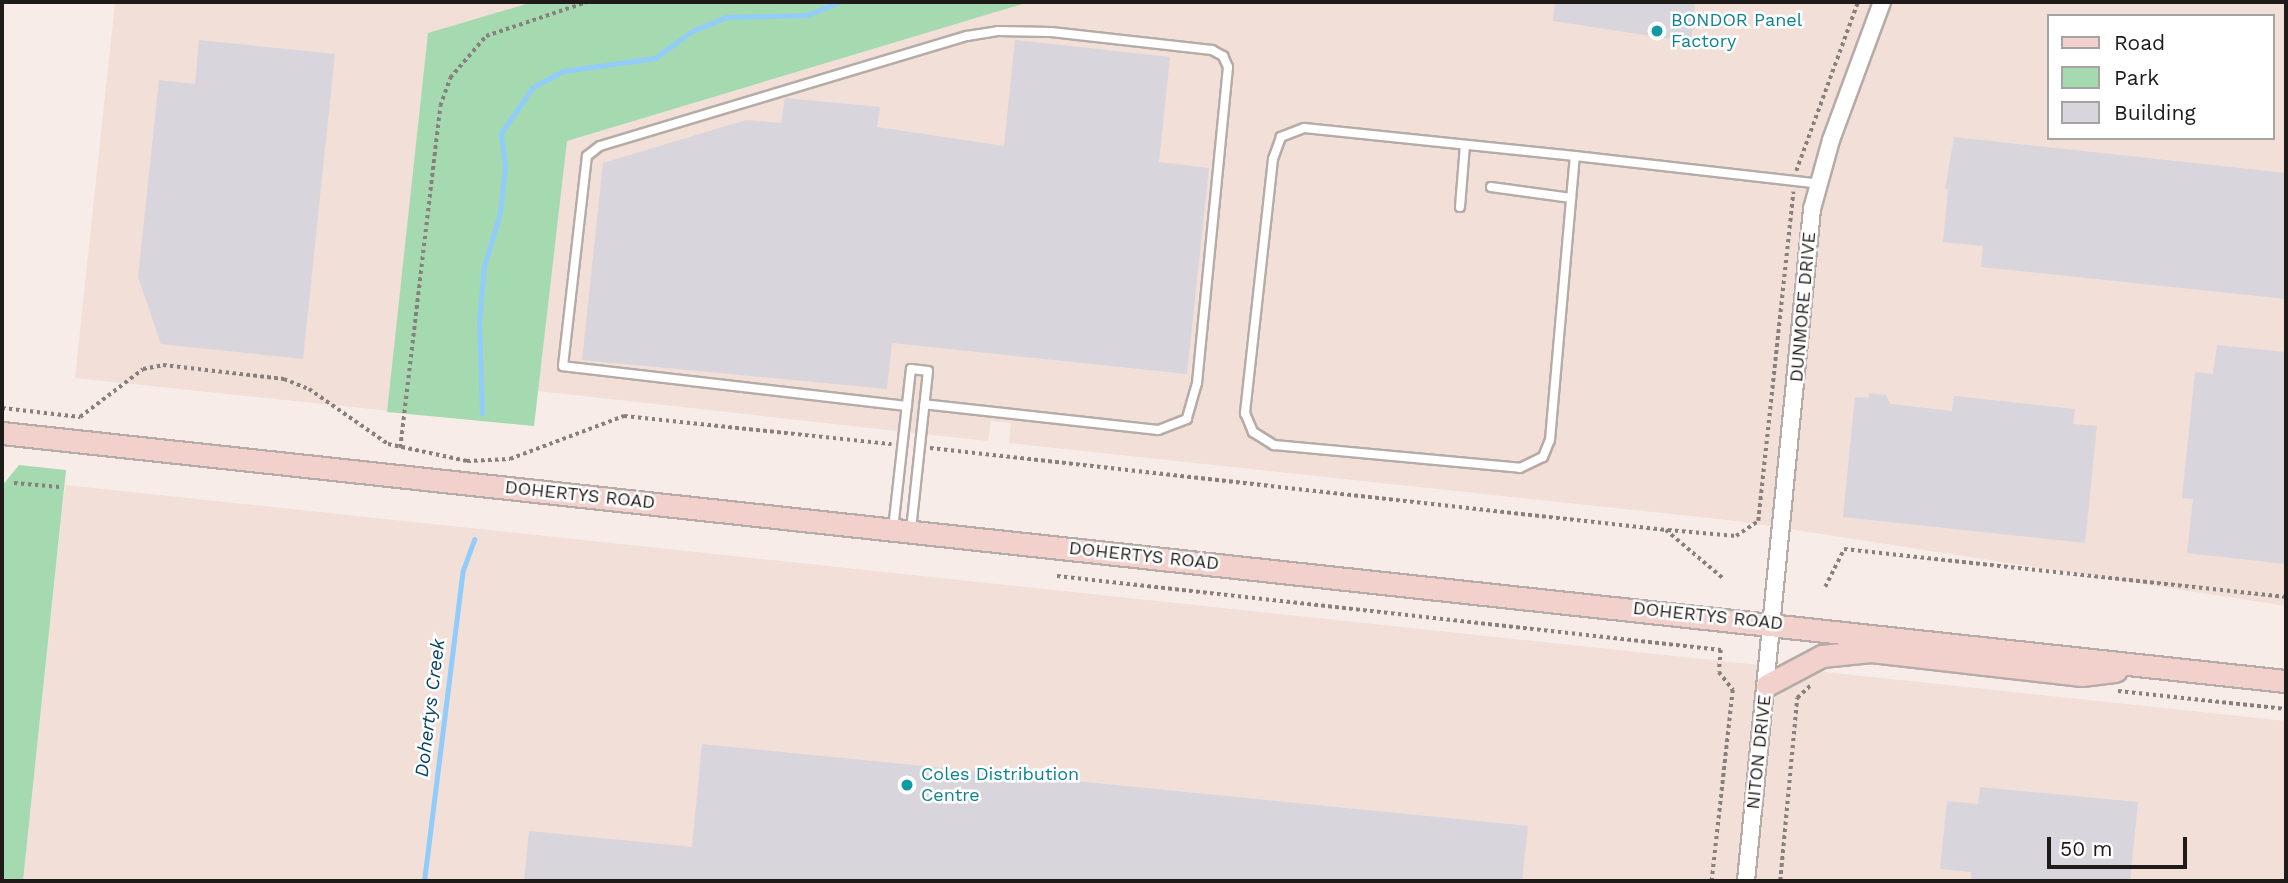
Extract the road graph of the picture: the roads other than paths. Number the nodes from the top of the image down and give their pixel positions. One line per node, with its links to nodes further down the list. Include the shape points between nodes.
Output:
1 (1882, 2): 4 (street, DUNMORE DRIVE)
2 (1465, 145): 3 (lane); 6 (lane, via 1304,128 1281,137 1273,159 1245,413 1253,432 1274,445 1501,468 1520,468 1542,457 1555,409); 7 (lane)
3 (1575, 156): 4 (lane); 6 (lane)
4 (1819, 184): 12 (street, DUNMORE DRIVE, via 1812,209)
5 (1490, 187): 6 (lane)
6 (1571, 198)
7 (1460, 207)
8 (924, 404): 9 (lane, via 928,371 911,369); 9 (lane, via 1158,430 1187,419 1197,383 1228,67 1220,53 1032,30 988,33 600,146 587,156 563,366); 11 (lane)
9 (907, 406): 11 (lane)
10 (2, 433): 11 (main road, DOHERTYS ROAD)
11 (902, 530): 12 (main road, DOHERTYS ROAD)
12 (1773, 623): 13 (main road, DOHERTYS ROAD); 15 (street, NITON DRIVE)
13 (2156, 667): 14 (main road, DOHERTYS ROAD); 15 (main road, via 2082,675 1871,651 1822,656)
14 (2286, 681)
15 (1766, 685): 16 (street, NITON DRIVE)
16 (1746, 881)

